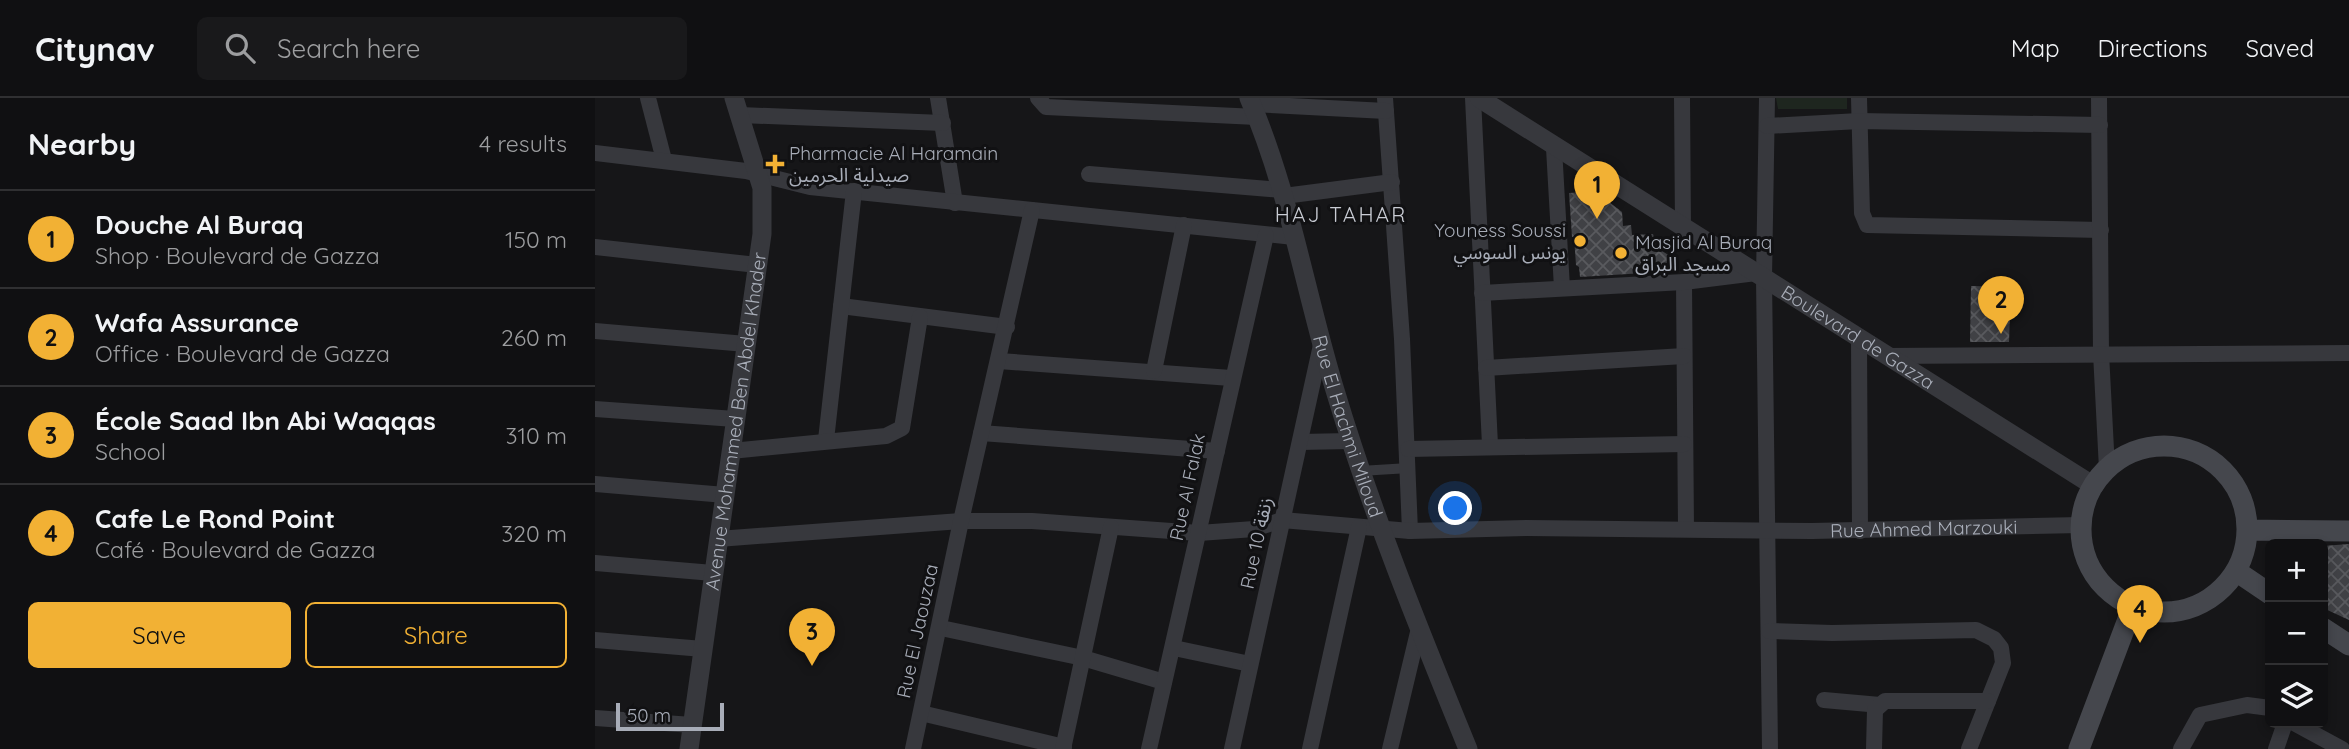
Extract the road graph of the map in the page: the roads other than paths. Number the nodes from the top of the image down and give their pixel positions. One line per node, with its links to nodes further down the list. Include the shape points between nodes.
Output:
1 (648, 98): 20 (street)
2 (938, 98): 15 (street)
3 (1038, 98): 12 (street, via 1047,107)
4 (1473, 98): 38 (street)
5 (1479, 98): 18 (street, Boulevard de Gazza)
6 (1682, 98): 29 (street)
7 (1767, 98): 17 (street)
8 (1859, 98): 14 (street)
9 (2099, 98): 16 (street)
10 (1323, 103): 11 (street); 12 (street)
11 (1386, 105): 23 (street)
12 (1252, 106): 25 (street, Rue El Hachmi Miloud, via 1270,146)
13 (737, 107): 15 (street); 21 (street, Avenue Mohammed Ben Abdel Khader)
14 (1859, 121): 16 (street); 17 (street); 30 (street, via 1863,221 1876,227)
15 (943, 123): 26 (street)
16 (2100, 125): 30 (street)
17 (1767, 126): 35 (street)
18 (1554, 148): 29 (street, Boulevard de Gazza); 37 (street)
19 (595, 152): 20 (street)
20 (664, 160): 21 (street)
21 (759, 174): 24 (street, via 810,187); 34 (street, Avenue Mohammed Ben Abdel Khader, via 763,208)
22 (1089, 174): 25 (street)
23 (1392, 182): 25 (street); 62 (street)
24 (854, 191): 26 (street); 39 (street)
25 (1282, 193): 32 (street, Rue El Hachmi Miloud)
26 (955, 203): 27 (street)
27 (1032, 210): 28 (street); 41 (street, Rue El Jaouzaa)
28 (1184, 225): 31 (street); 52 (street)
29 (1683, 228): 35 (street, Boulevard de Gazza)
30 (2101, 230): 46 (street)
31 (1266, 234): 32 (street); 53 (street, Rue Al Falak)
32 (1294, 237): 45 (street, Rue El Hachmi Miloud)
33 (595, 247): 34 (street)
34 (757, 265): 44 (street, Avenue Mohammed Ben Abdel Khader)
35 (1761, 276): 36 (street); 43 (street, Boulevard de Gazza); 79 (street)
36 (1684, 282): 37 (street); 48 (street)
37 (1562, 288): 38 (street)
38 (1482, 293): 51 (street)
39 (841, 306): 40 (street); 57 (street)
40 (920, 317): 41 (street); 57 (street, via 902,428 886,436)
41 (1007, 327): 50 (street, Rue El Jaouzaa)
42 (595, 331): 44 (street)
43 (1859, 340): 49 (street, Boulevard de Gazza); 80 (street)
44 (746, 344): 55 (street, Avenue Mohammed Ben Abdel Khader)
45 (1321, 345): 58 (street, Rue El Hachmi Miloud); 59 (street, Rue 10 زنقة)
46 (2101, 352): 47 (street); 49 (street); 67 (street)
47 (2349, 353)
48 (1684, 356): 51 (street); 60 (street)
49 (1886, 356): 67 (street, Boulevard de Gazza)
50 (999, 361): 52 (street); 56 (street, Rue El Jaouzaa)
51 (1486, 368): 61 (street)
52 (1154, 371): 53 (street)
53 (1231, 378): 64 (street, Rue Al Falak)
54 (595, 409): 55 (street)
55 (735, 419): 63 (street, Avenue Mohammed Ben Abdel Khader)
56 (981, 433): 64 (street); 70 (street, Rue El Jaouzaa)
57 (826, 440): 63 (street)
58 (1350, 441): 59 (street); 66 (street, Rue El Hachmi Miloud)
59 (1300, 442): 71 (street, Rue 10 زنقة)
60 (1684, 444): 61 (street); 75 (street)
61 (1490, 445): 62 (street)
62 (1408, 449): 65 (street)
63 (731, 451): 69 (street, Avenue Mohammed Ben Abdel Khader)
64 (1217, 451): 82 (street, Rue Al Falak)
65 (1409, 468): 66 (street); 78 (street)
66 (1359, 471): 76 (street, Rue El Hachmi Miloud)
67 (2100, 478): 72 (main road, via 2085,505); 77 (main road, via 2128,455 2152,448 2177,448 2201,456 2221,470 2237,490)
68 (595, 484): 69 (street)
69 (725, 495): 83 (street, Avenue Mohammed Ben Abdel Khader)
70 (961, 520): 73 (street, Rue Ahmed Marzouki); 83 (street, Rue Ahmed Marzouki); 89 (street, Rue El Jaouzaa)
71 (1282, 520): 74 (street, Rue Ahmed Marzouki); 82 (street, Rue Ahmed Marzouki, via 1254,528); 98 (street, Rue 10 زنقة)
72 (2081, 525): 80 (street, Rue Ahmed Marzouki); 88 (main road, via 2094,574 2115,596)
73 (1111, 527): 82 (street, Rue Ahmed Marzouki); 97 (street)
74 (1359, 527): 76 (street, Rue Ahmed Marzouki); 114 (street)
75 (1686, 529): 78 (street, Rue Ahmed Marzouki); 79 (street, Rue Ahmed Marzouki)
76 (1380, 530): 78 (street, Rue Ahmed Marzouki); 90 (street, Rue El Hachmi Miloud)
77 (2247, 530): 81 (main road); 85 (main road)
78 (1410, 531)
79 (1767, 531): 80 (street, Rue Ahmed Marzouki); 91 (street)
80 (1860, 531)
81 (2349, 531)
82 (1199, 533): 95 (street, Rue Al Falak)
83 (719, 539): 86 (street, Avenue Mohammed Ben Abdel Khader)
84 (595, 563): 86 (street)
85 (2236, 571): 87 (main road); 88 (main road, via 2218,592 2189,608 2155,611)
86 (713, 573): 96 (street, Avenue Mohammed Ben Abdel Khader)
87 (2265, 591)
88 (2133, 606): 120 (main road)
89 (941, 628): 97 (street); 104 (street, Rue El Jaouzaa)
90 (1419, 628): 115 (street); 116 (street, Rue El Hachmi Miloud)
91 (1769, 631): 101 (street, via 1976,630 1994,639 2003,657); 117 (street)
92 (2328, 631): 94 (main road)
93 (595, 640): 96 (street)
94 (2349, 645)
95 (1174, 648): 98 (street); 99 (street, Rue Al Falak)
96 (703, 649): 106 (street, Avenue Mohammed Ben Abdel Khader)
97 (1083, 658): 99 (street); 109 (street)
98 (1250, 664): 113 (street, Rue 10 زنقة)
99 (1164, 682): 112 (street, Rue Al Falak)
100 (1823, 701): 102 (street)
101 (1987, 701): 102 (street, via 1895,699); 119 (street)
102 (1880, 705): 118 (street, via 1875,710)
103 (2265, 707): 121 (street, via 2247,705 2200,715)
104 (921, 713): 109 (street); 111 (street, Rue El Jaouzaa)
105 (595, 718): 106 (street)
106 (692, 725): 110 (street, Avenue Mohammed Ben Abdel Khader)
107 (2283, 728): 122 (street)
108 (2303, 728): 123 (street)
109 (1064, 748)
110 (689, 749)
111 (913, 749)
112 (1149, 749)
113 (1232, 749)
114 (1310, 749)
115 (1390, 749)
116 (1468, 749)
117 (1770, 749)
118 (1874, 749)
119 (1969, 749)
120 (2079, 749)
121 (2181, 749)
122 (2276, 749)
123 (2342, 749)

